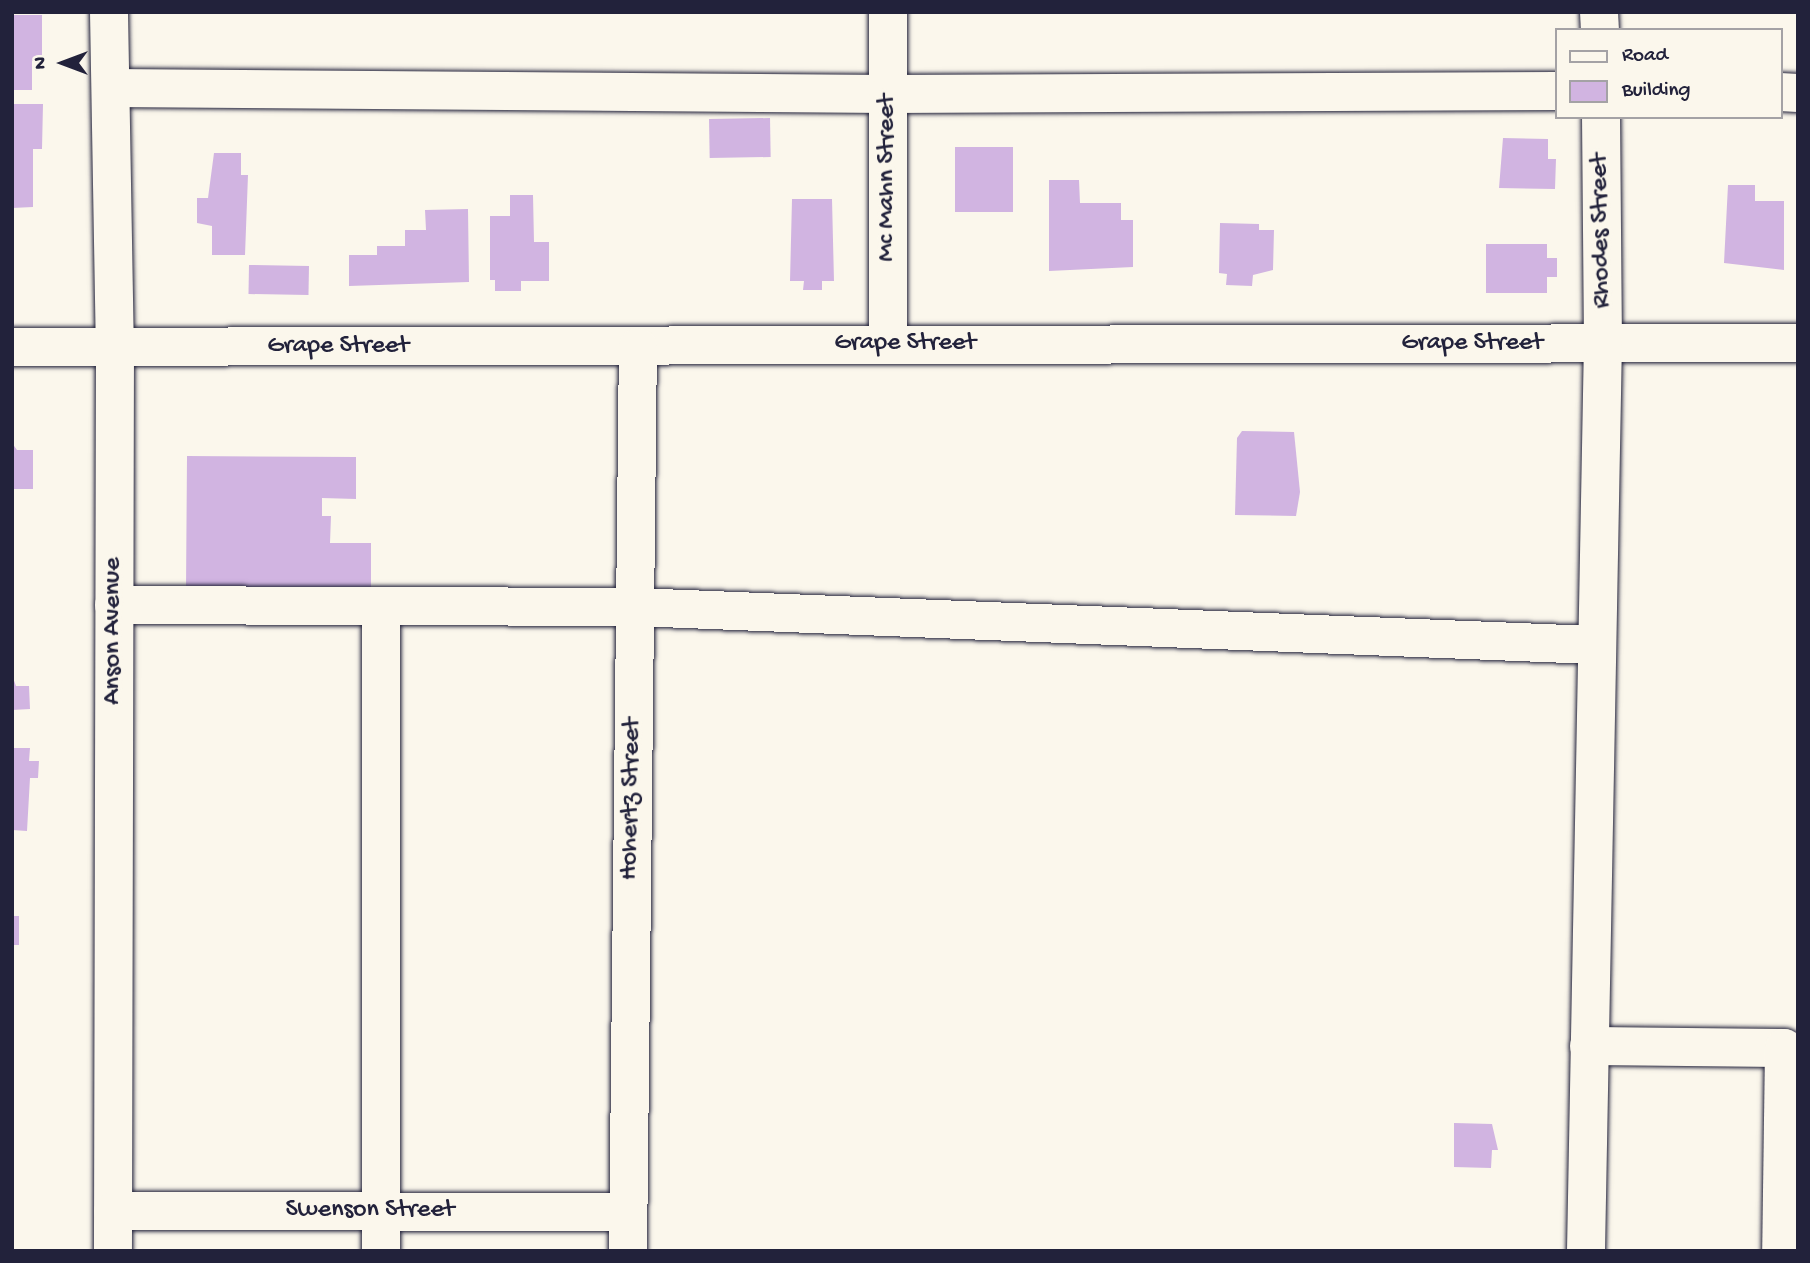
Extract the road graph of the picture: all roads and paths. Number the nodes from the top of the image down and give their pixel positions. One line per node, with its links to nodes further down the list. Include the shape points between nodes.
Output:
1 (109, 12): 3 (street, Anson Avenue)
2 (888, 12): 5 (street, Mc Mahn Street)
3 (111, 89): 5 (street); 11 (street, Anson Avenue)
4 (1554, 90): 5 (street)
5 (888, 94): 8 (street, Mc Mahn Street)
6 (1601, 119): 9 (street, Rhodes Street)
7 (1798, 343): 9 (street, Grape Street)
8 (888, 344): 9 (street, Grape Street); 12 (street, Grape Street)
9 (1603, 344): 16 (street, Rhodes Street)
10 (12, 347): 11 (street, Grape Street)
11 (115, 347): 12 (street, Grape Street); 13 (street, Anson Avenue)
12 (638, 347): 15 (street, Hohertz Street)
13 (114, 605): 14 (street); 19 (street, Anson Avenue)
14 (381, 606): 15 (street); 20 (street)
15 (635, 607): 16 (street); 21 (street, Hohertz Street)
16 (1595, 645): 17 (street, Rhodes Street)
17 (1589, 1046): 18 (street); 25 (street, Rhodes Street)
18 (1791, 1047): 26 (street)
19 (113, 1211): 20 (street, Swenson Street); 22 (street, Anson Avenue)
20 (381, 1211): 21 (street, Swenson Street); 23 (street)
21 (628, 1212): 24 (street, Hohertz Street)
22 (113, 1251)
23 (381, 1251)
24 (628, 1251)
25 (1586, 1251)
26 (1780, 1251)

